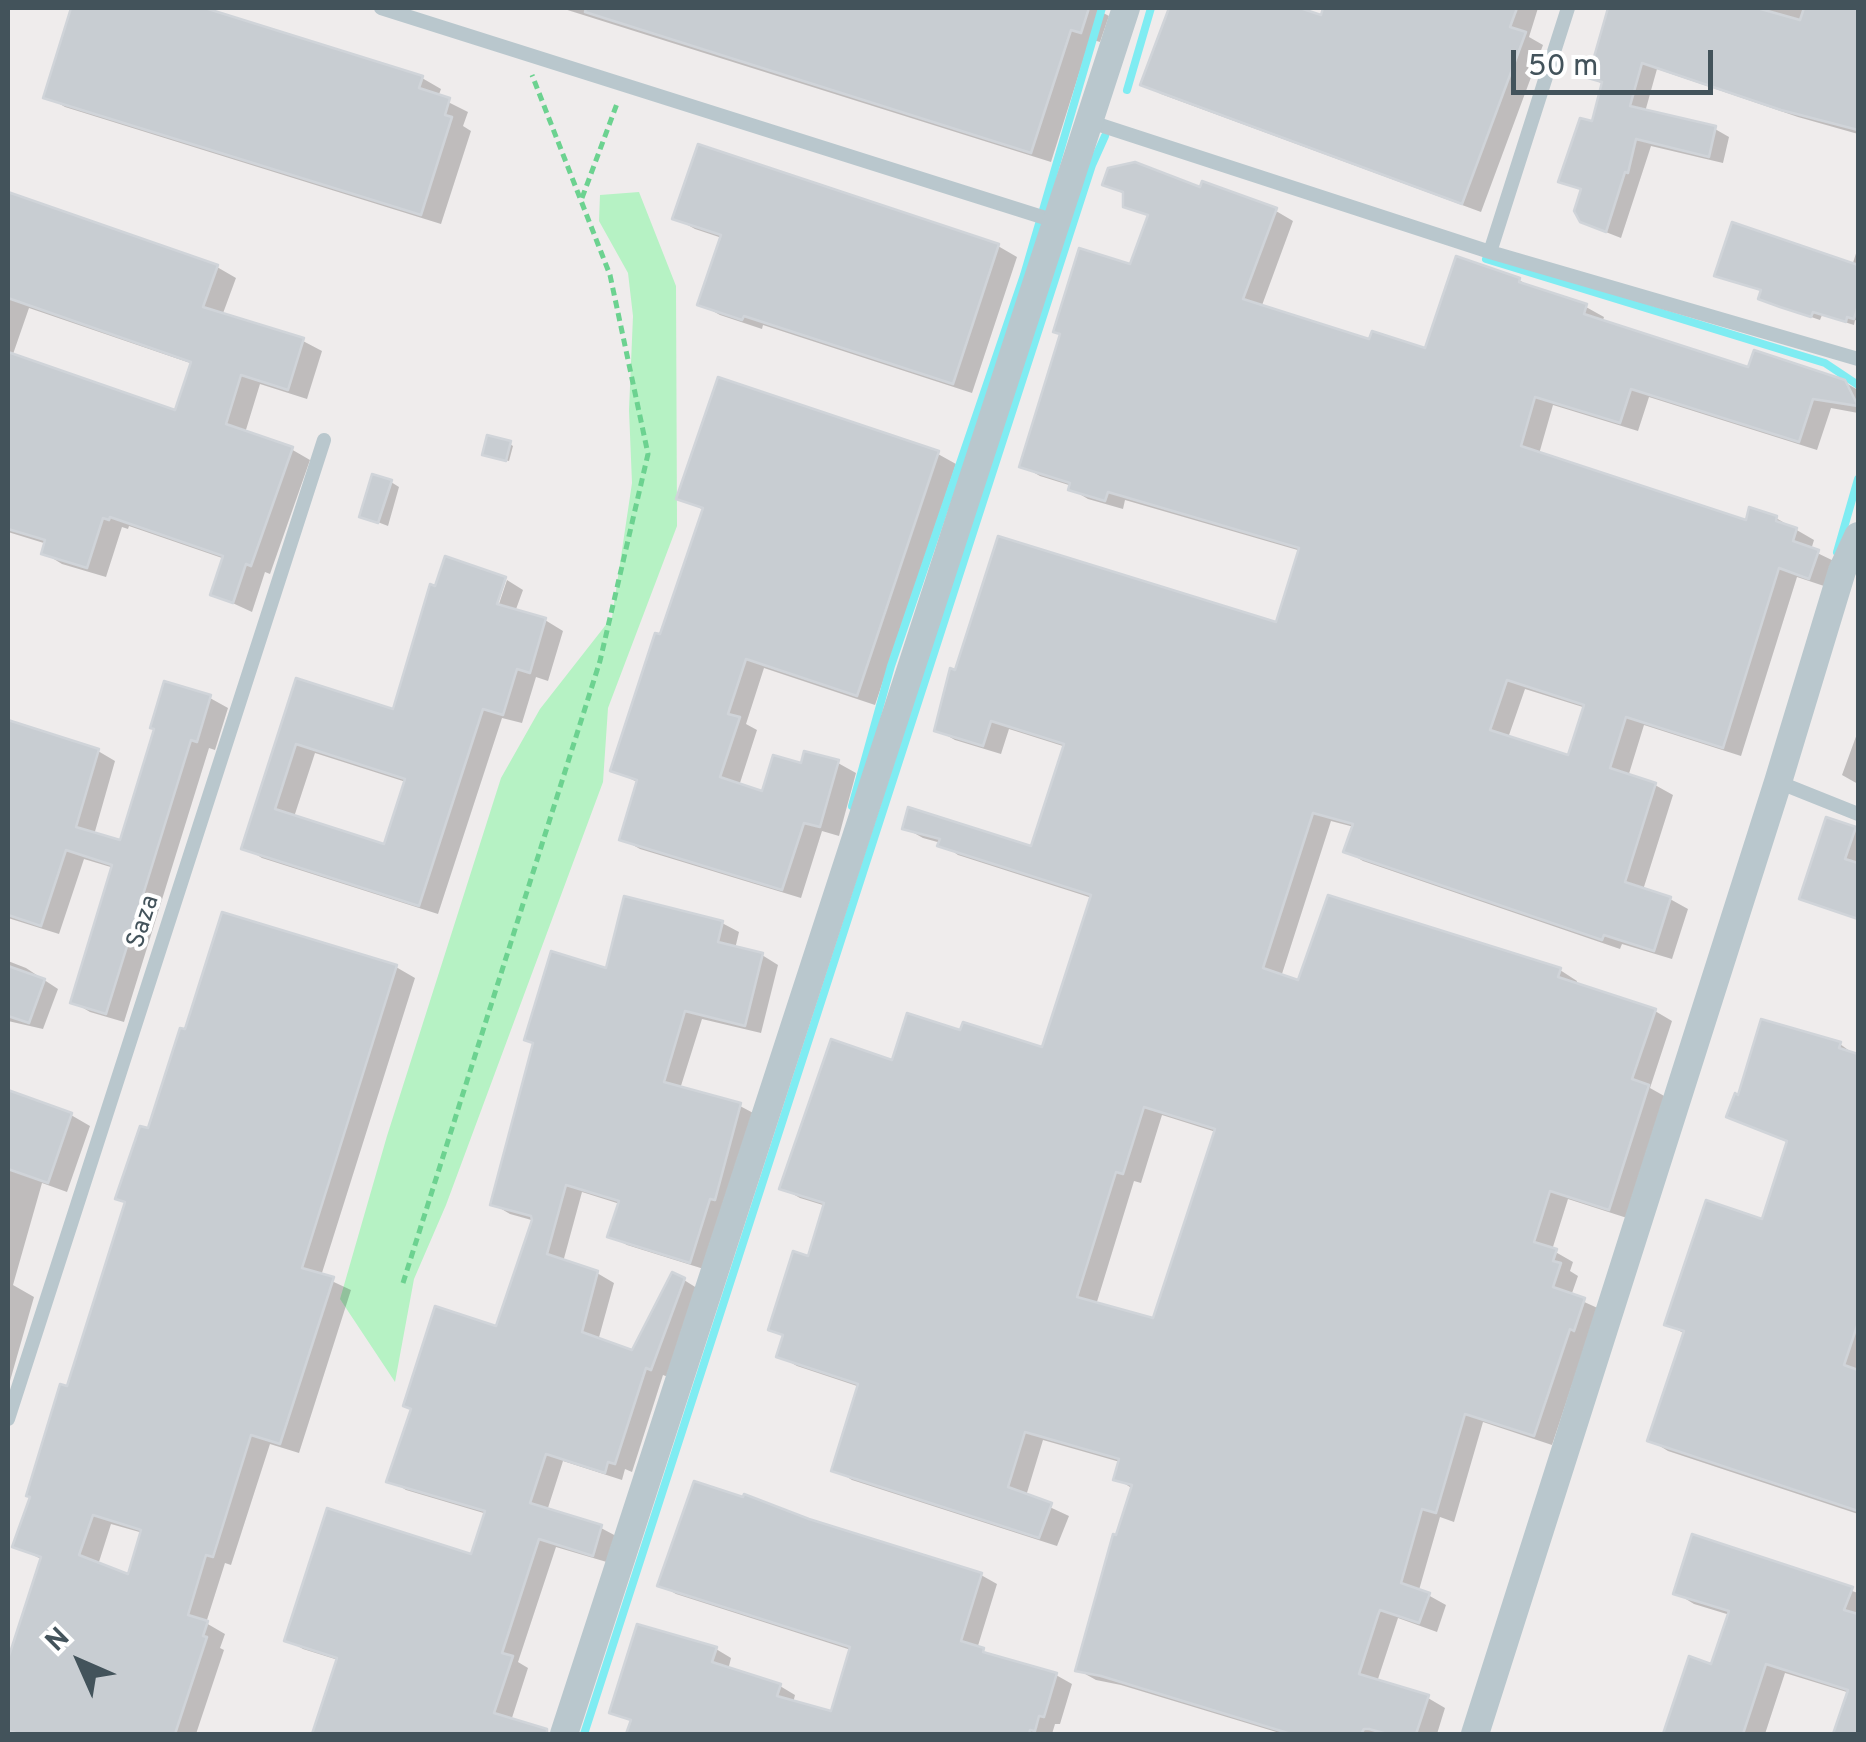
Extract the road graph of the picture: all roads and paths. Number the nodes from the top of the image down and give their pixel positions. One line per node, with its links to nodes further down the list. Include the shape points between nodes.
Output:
1 (384, 8): 4 (lane); 8 (lane)
2 (1126, 8): 6 (street)
3 (1568, 8): 9 (lane)
4 (524, 53): 5 (lane); 7 (path)
5 (623, 86): 7 (path); 8 (lane)
6 (1091, 122): 8 (street); 9 (lane)
7 (581, 201): 16 (path, via 610,275 648,454 600,661)
8 (1059, 222): 18 (street)
9 (1490, 252): 10 (lane)
10 (1858, 359)
11 (324, 440): 17 (lane, Saza)
12 (1858, 536): 13 (street)
13 (1850, 573): 14 (street)
14 (1778, 782): 15 (lane); 19 (street)
15 (1858, 814)
16 (404, 1283)
17 (8, 1419)
18 (564, 1734)
19 (1475, 1734)

